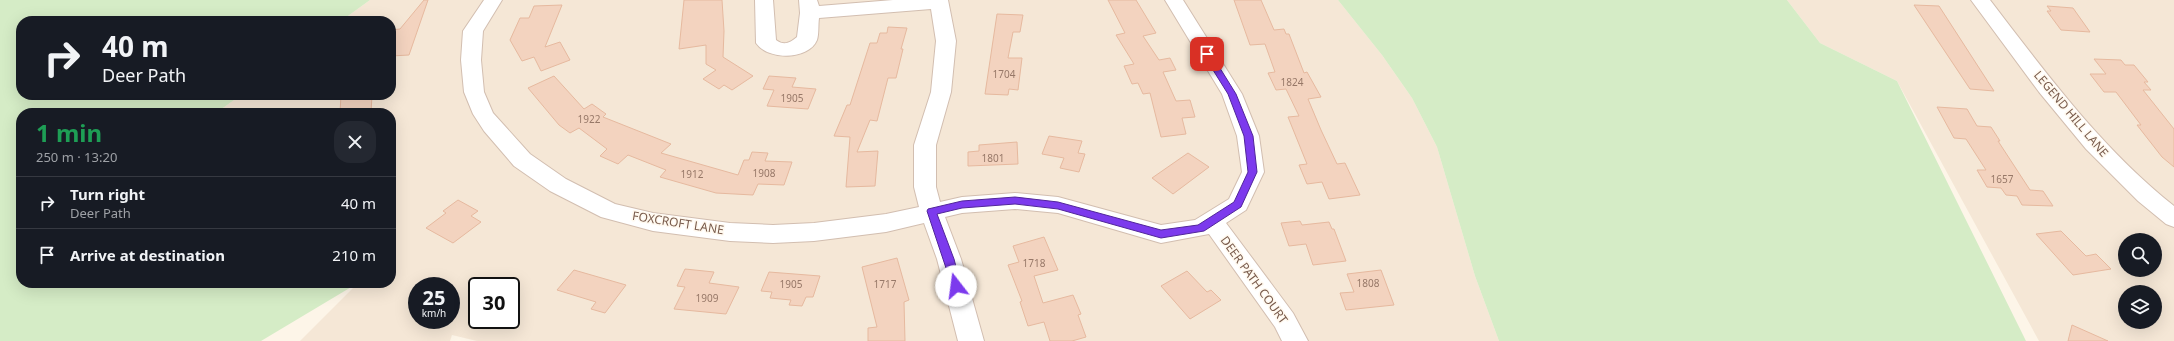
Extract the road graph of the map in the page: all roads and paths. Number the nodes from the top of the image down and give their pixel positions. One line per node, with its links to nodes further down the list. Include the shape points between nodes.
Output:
1 (493, 0): 7 (street, FOXCROFT LANE, via 473,31 471,72 474,92 483,114 522,160 558,185 609,211 653,222 730,232 773,234 886,223)
2 (764, 0): 6 (street, via 766,43 773,49 796,49 807,40)
3 (1174, 0): 9 (street, FOXCROFT LANE, via 1232,94 1248,136 1253,172 1238,204)
4 (1980, 0): 8 (street, LEGEND HILL LANE, via 2091,141 2123,175)
5 (939, 1): 6 (street); 7 (street, via 946,41 941,92 924,145 925,187)
6 (809, 6)
7 (932, 211): 9 (street, FOXCROFT LANE, via 962,205 1015,200 1058,205 1161,234 1200,228); 10 (street, via 949,259)
8 (2174, 218)
9 (1212, 221): 11 (street, DEER PATH COURT, via 1284,320)
10 (971, 341)
11 (1295, 341)

